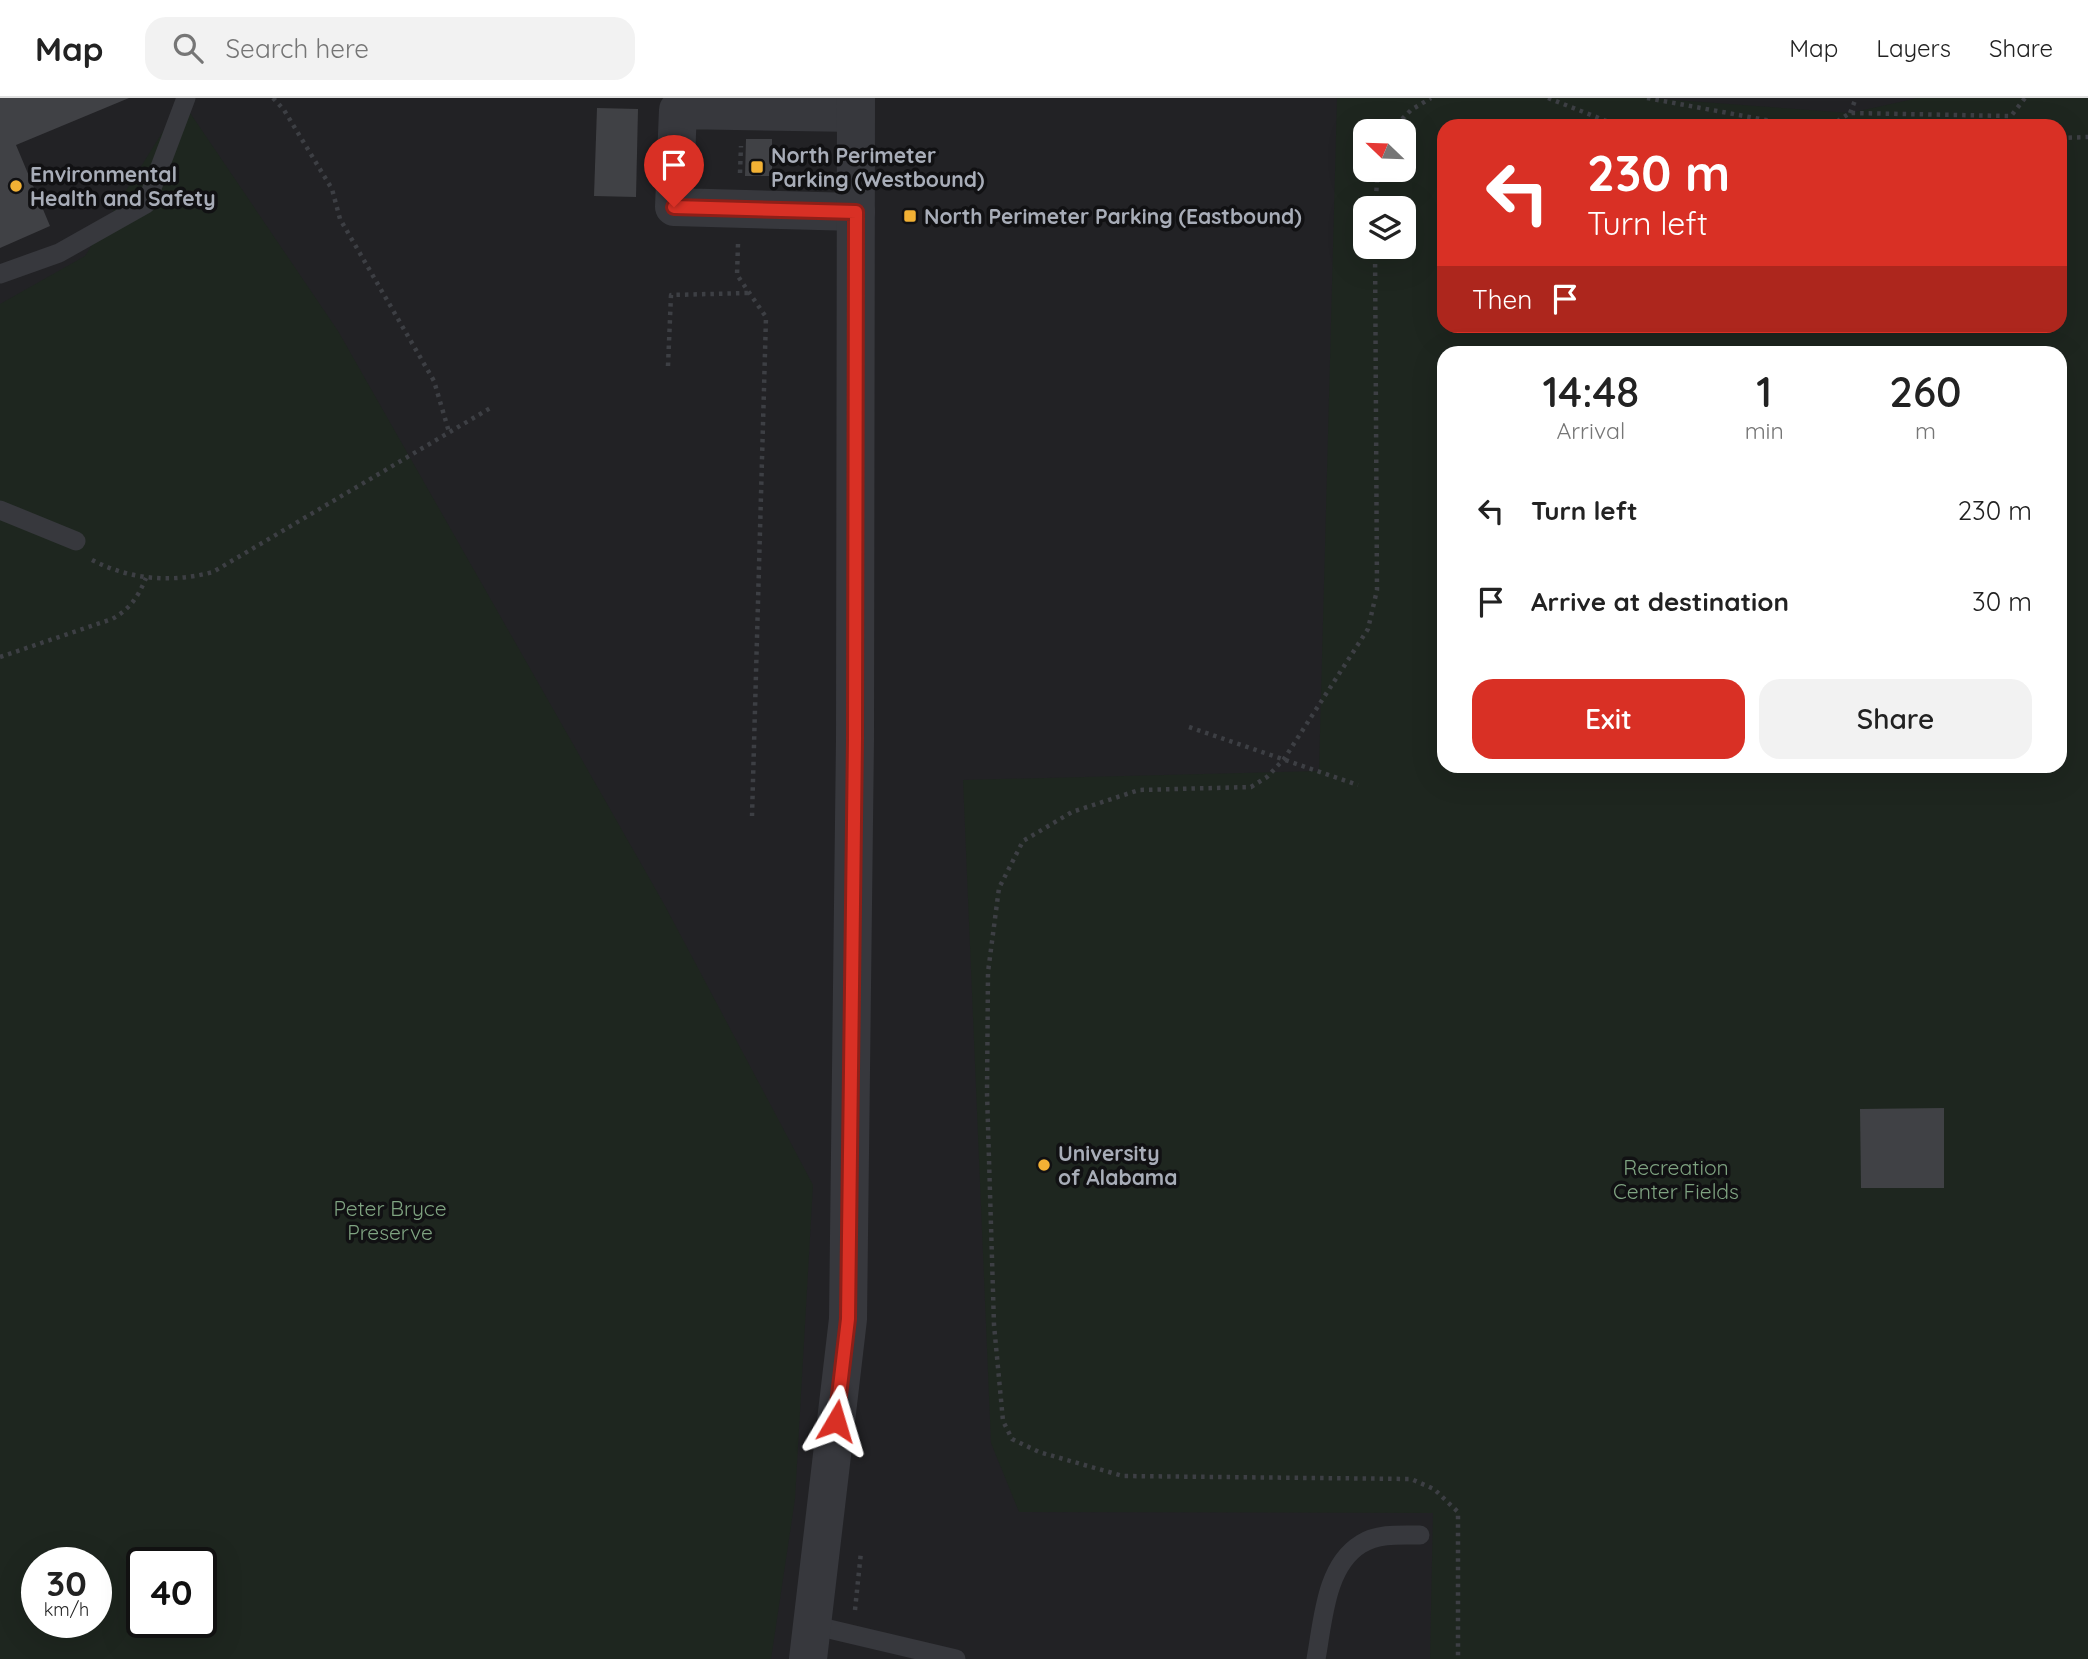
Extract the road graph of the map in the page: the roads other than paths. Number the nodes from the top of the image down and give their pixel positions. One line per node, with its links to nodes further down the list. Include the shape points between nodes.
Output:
1 (186, 98): 4 (lane, via 146,204 59,253)
2 (856, 106): 3 (street); 3 (street, via 678,110 674,207)
3 (856, 212): 8 (street, via 848,1319)
4 (0, 274)
5 (0, 510): 6 (lane)
6 (75, 541)
7 (1420, 1535): 10 (lane, via 1390,1535 1361,1544 1339,1566 1327,1599)
8 (810, 1642): 9 (lane)
9 (956, 1659)
10 (1316, 1659)

